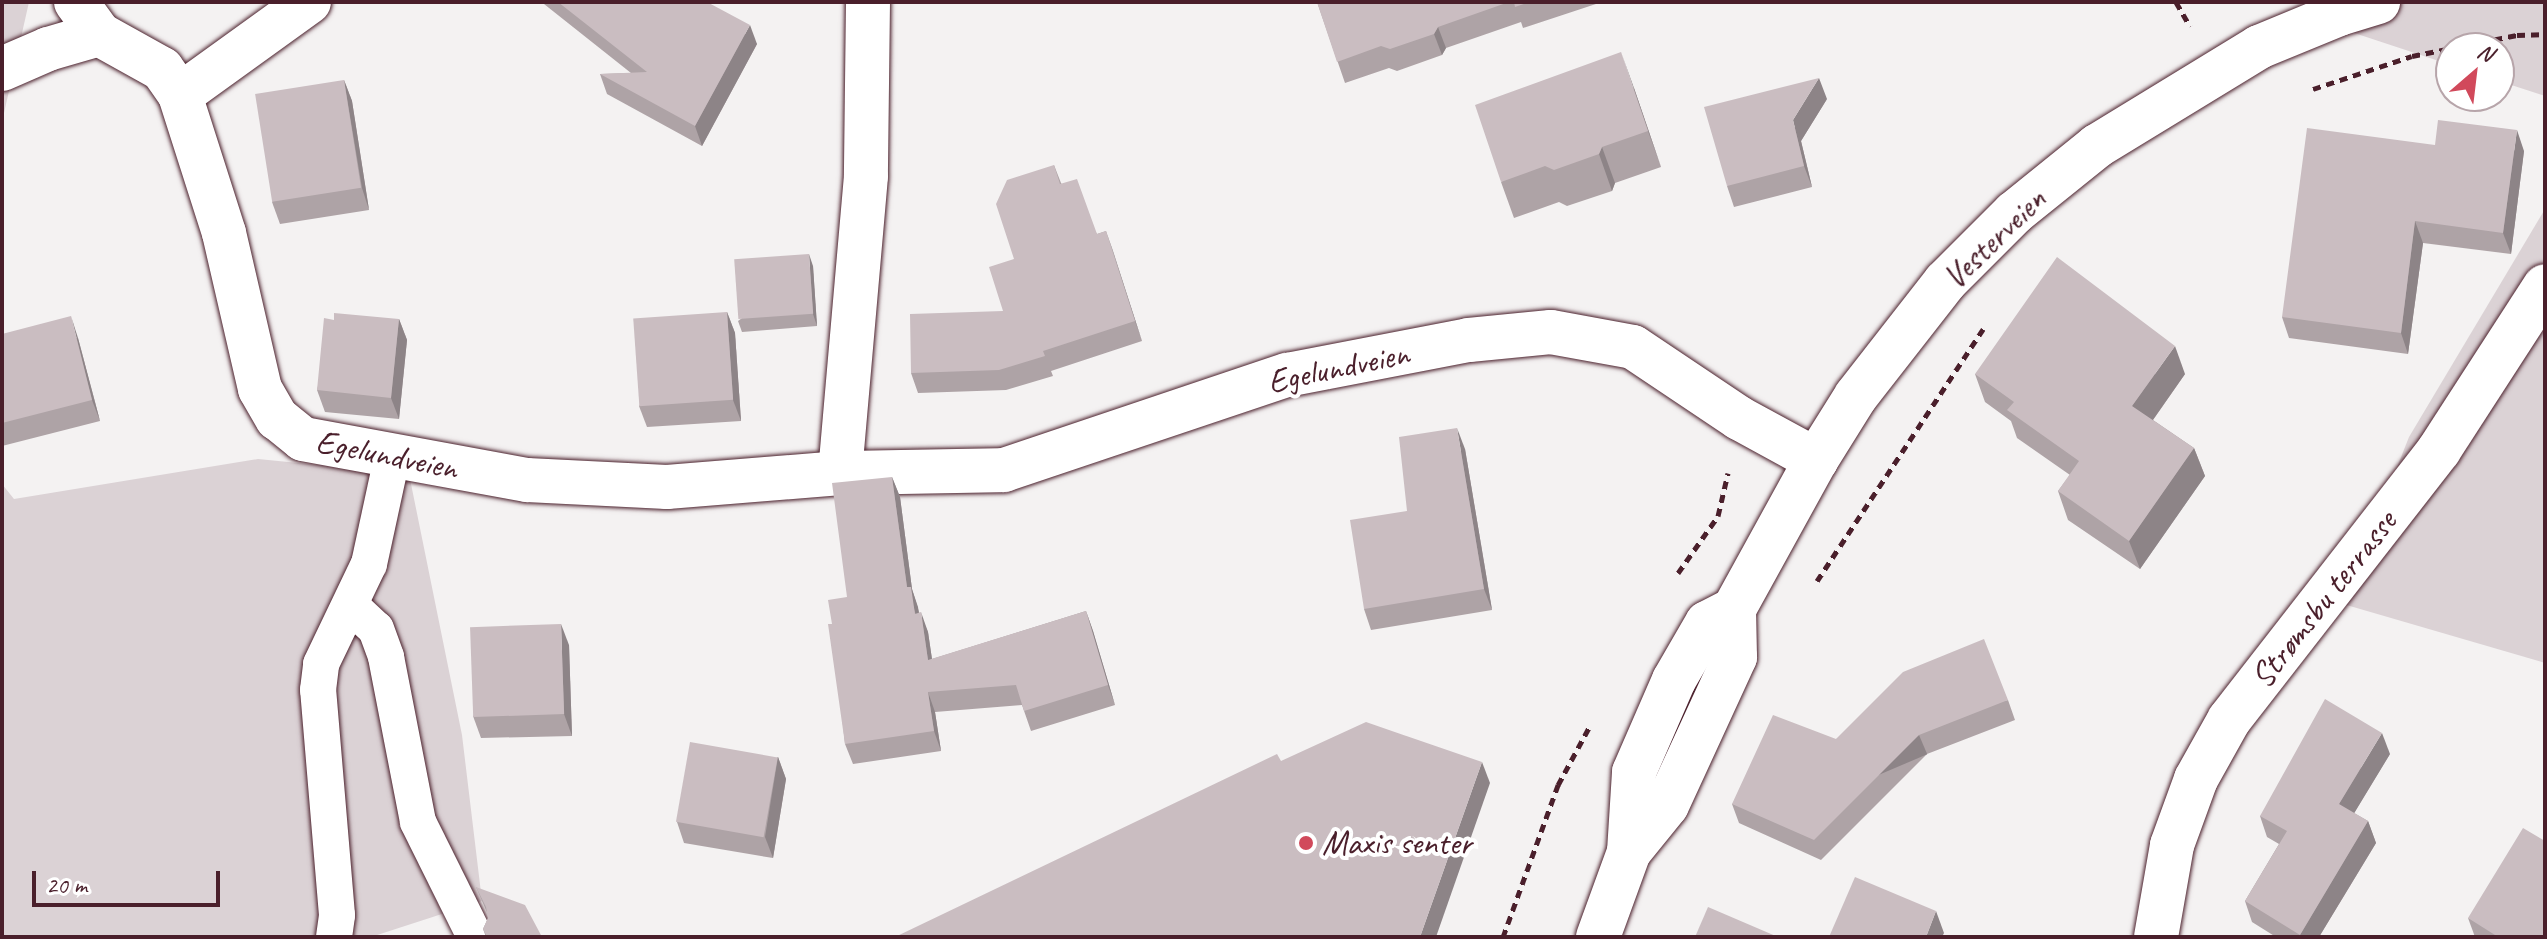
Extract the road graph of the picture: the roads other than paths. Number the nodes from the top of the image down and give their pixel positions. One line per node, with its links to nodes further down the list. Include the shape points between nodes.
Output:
1 (309, 2): 6 (street)
2 (868, 2): 10 (street, via 866,176)
3 (2378, 2): 9 (street, Vesterveien, via 2259,47 2097,146 2014,213 1945,282 1856,396)
4 (87, 18): 5 (street, via 48,49); 6 (street, Egelundveien, via 162,69)
5 (2, 69)
6 (180, 95): 8 (street, Egelundveien, via 224,233 260,389 277,418 303,439)
7 (2545, 286): 15 (street, Strømsbu terrasse, via 2439,450 2229,720 2196,779 2172,845)
8 (392, 458): 10 (street, Egelundveien, via 527,480 667,487); 11 (lane, via 369,564)
9 (1816, 460): 10 (street, Egelundveien, via 1739,418 1633,347 1551,332 1469,340 1287,375 1004,470); 14 (street, Vesterveien, via 1734,609 1735,657 1667,805 1629,852)
10 (840, 473)
11 (350, 605): 12 (lane, via 321,664 318,690 337,915); 13 (lane, via 376,629 418,822)
12 (334, 937)
13 (475, 937)
14 (1598, 937)
15 (2156, 937)

